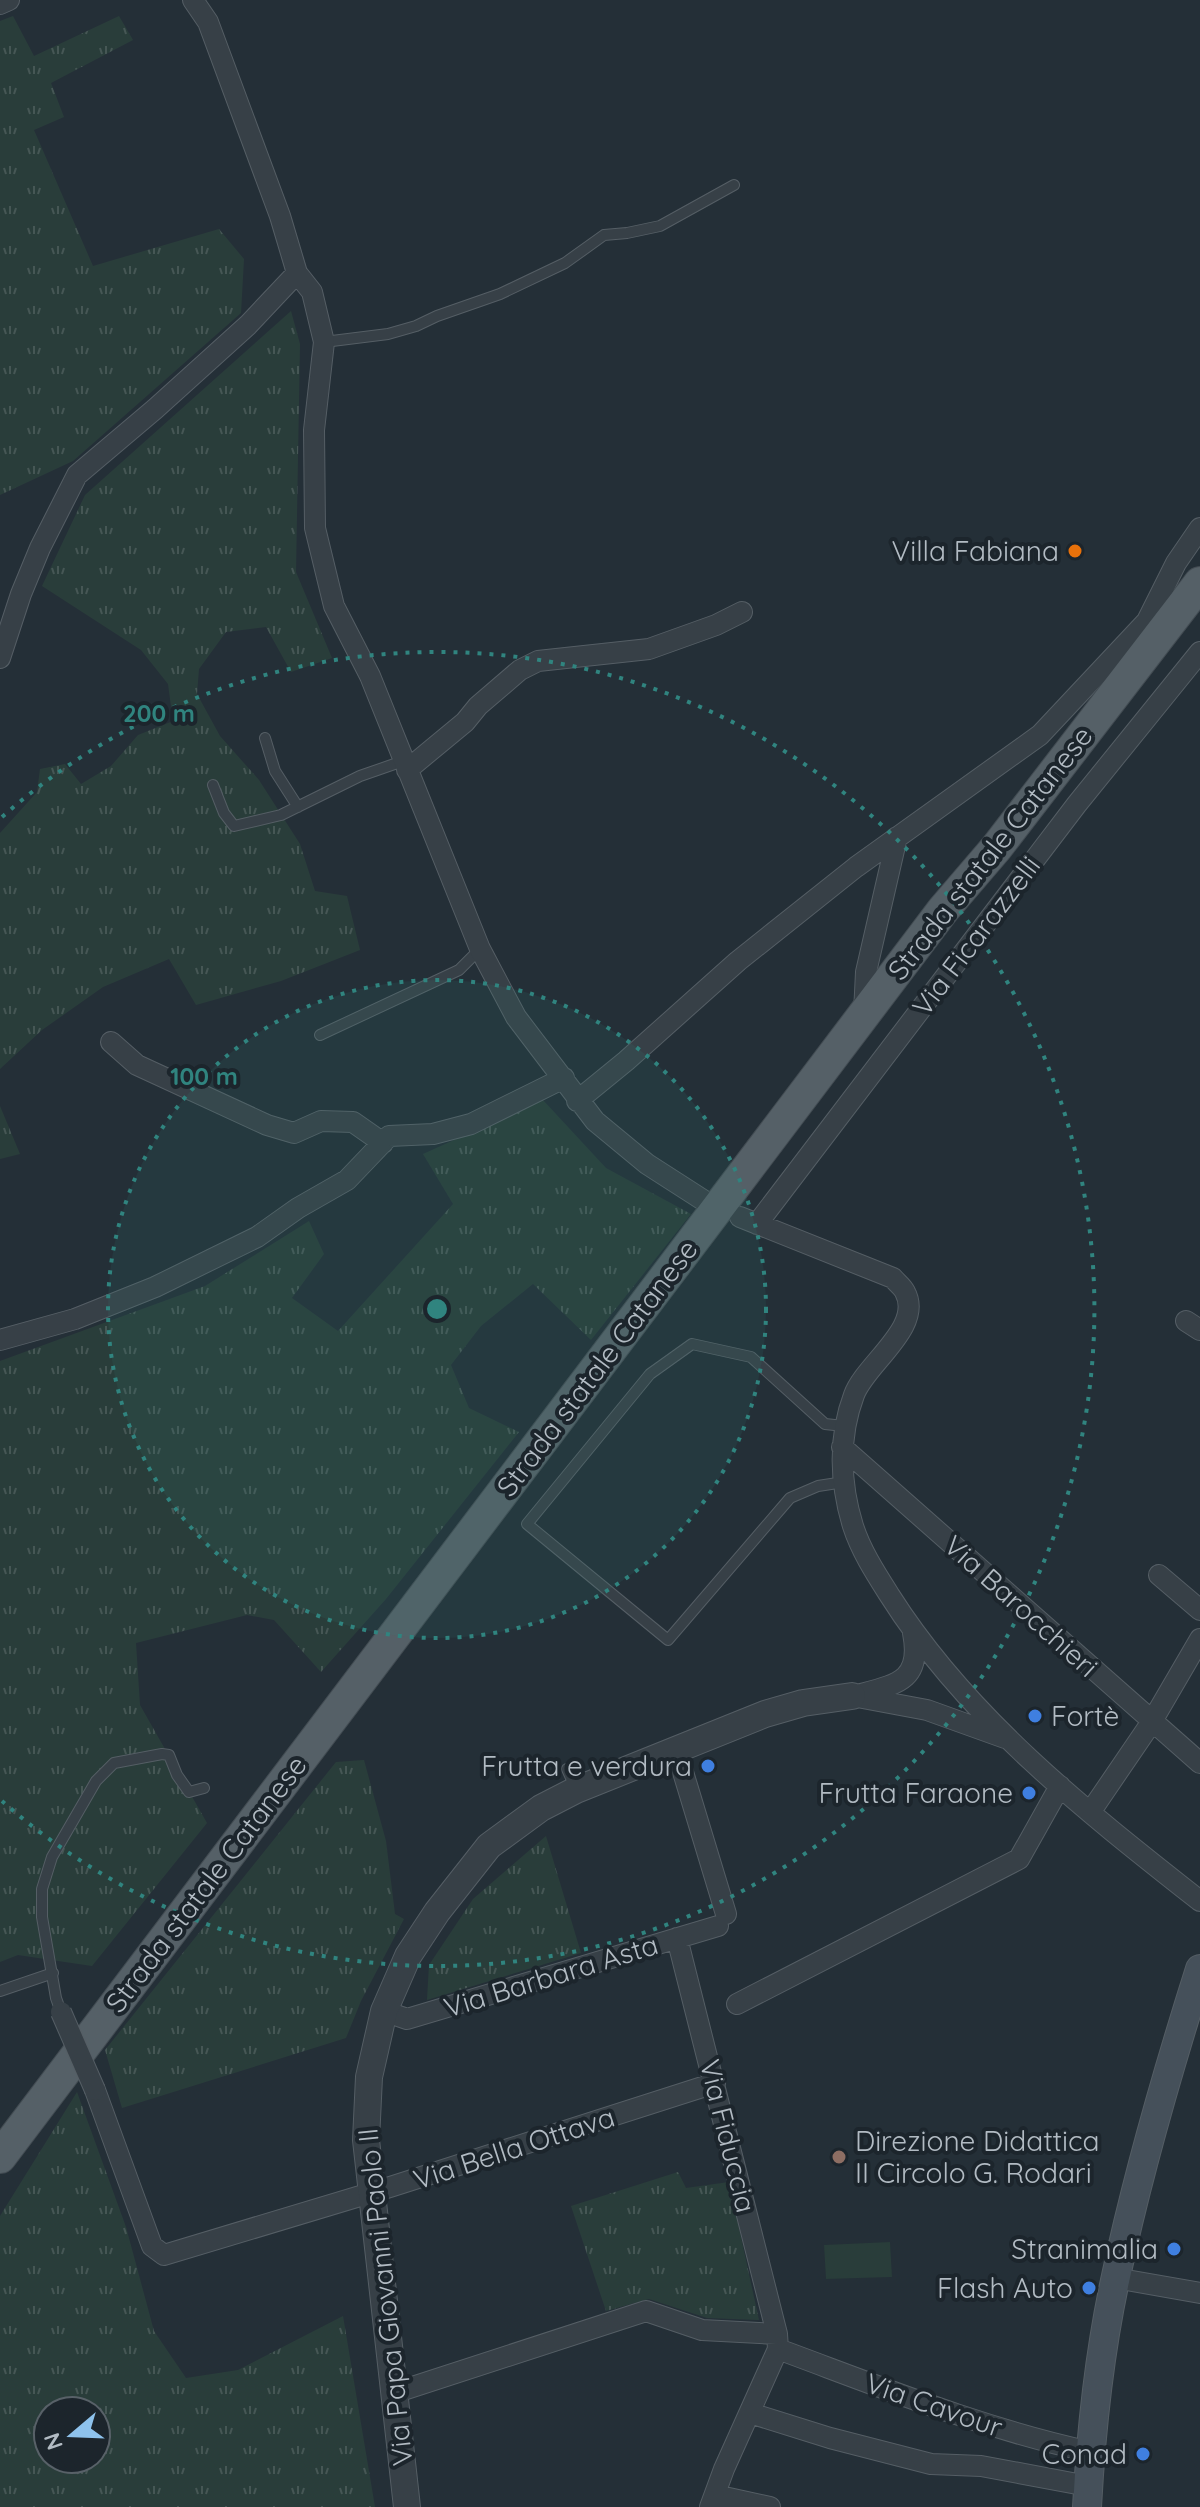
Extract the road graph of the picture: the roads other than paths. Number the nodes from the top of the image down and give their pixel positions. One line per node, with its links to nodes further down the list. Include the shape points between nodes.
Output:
1 (9, 0): 3 (street)
2 (193, 0): 5 (street, via 208,22)
3 (0, 4)
4 (734, 185): 6 (lane, via 660,226 604,235 565,263 500,294 388,334)
5 (297, 273): 6 (street, via 312,292); 11 (street, via 248,325 77,475 35,559)
6 (324, 342): 13 (street, via 314,430 315,528 334,606 370,676)
7 (1200, 528): 18 (street, via 1147,621 1040,735)
8 (1200, 583): 14 (main road, Strada statale Catanese)
9 (742, 612): 13 (street, via 649,649 538,661 520,670 465,722)
10 (1200, 652): 16 (street, Via Ficarazzelli)
11 (0, 658)
12 (265, 738): 17 (lane, via 275,771)
13 (405, 766): 17 (lane, via 360,776); 19 (street)
14 (1047, 782): 16 (street); 20 (main road, Strada statale Catanese)
15 (213, 785): 17 (lane, via 234,826)
16 (1077, 804): 28 (street, Via Ficarazzelli, via 748,1220 893,1278 905,1292 907,1320 863,1376)
17 (298, 807)
18 (897, 837): 20 (street, via 866,972); 24 (street, via 738,961)
19 (480, 949): 21 (lane, via 459,970); 23 (street, via 516,1017)
20 (864, 1014): 55 (main road, Strada statale Catanese)
21 (320, 1035)
22 (111, 1042): 25 (street, via 137,1065 267,1125 294,1133 321,1121 353,1122)
23 (564, 1078): 24 (street); 25 (street, via 471,1124 433,1134 389,1136)
24 (577, 1101): 26 (street, via 647,1164)
25 (383, 1143): 27 (street, via 347,1180 233,1249 88,1314)
26 (703, 1200)
27 (0, 1340)
28 (844, 1426): 29 (street); 30 (lane, via 825,1424 751,1357 692,1344 650,1374 527,1524 668,1640 790,1498)
29 (842, 1447): 30 (street); 39 (street, Via Barocchieri)
30 (844, 1482): 33 (street, via 853,1527 866,1556)
31 (1159, 1575): 32 (street)
32 (1200, 1610)
33 (913, 1633): 35 (street); 36 (street, via 917,1652)
34 (1200, 1639): 39 (street)
35 (947, 1672): 36 (street); 40 (street)
36 (906, 1676): 37 (street, via 891,1686); 38 (street)
37 (852, 1696): 38 (street); 41 (street, Via Papa Giovanni Paolo II, via 765,1714)
38 (906, 1705): 40 (street)
39 (1151, 1723): 42 (street, Via Barocchieri); 45 (street)
40 (1009, 1740): 43 (street)
41 (676, 1749): 47 (street, Via Barbara Asta, via 722,1920); 52 (street, Via Papa Giovanni Paolo II, via 572,1780 489,1846 408,1956)
42 (1200, 1763)
43 (1060, 1786): 45 (street); 51 (street, via 1019,1859)
44 (204, 1788): 49 (lane, via 189,1792 169,1755 162,1754 114,1763 96,1781 52,1857 42,1889)
45 (1091, 1811): 46 (street)
46 (1200, 1901)
47 (677, 1938): 52 (street, Via Barbara Asta, via 407,2019); 54 (street, Via Fiduccia)
48 (1200, 1969): 57 (main road)
49 (53, 1973): 50 (lane); 53 (lane)
50 (0, 1991)
51 (737, 2004)
52 (384, 2011): 56 (street, Via Papa Giovanni Paolo II, via 369,2077 366,2140)
53 (61, 2012): 56 (street, Via Bella Ottava, bridge, via 152,2246 164,2255)
54 (715, 2083): 56 (street, Via Bella Ottava); 59 (street, Via Fiduccia)
55 (0, 2157)
56 (372, 2193): 60 (street, Via Papa Giovanni Paolo II)
57 (1115, 2278): 58 (street); 62 (main road)
58 (1200, 2293)
59 (778, 2342): 60 (street, Via Cavour, via 702,2330 646,2311); 61 (street); 62 (street, Via Cavour, via 923,2403 1035,2440)
60 (394, 2393): 65 (street, Via Papa Giovanni Paolo II)
61 (750, 2413): 63 (street, via 931,2464 981,2466); 64 (street)
62 (1091, 2452): 63 (main road)
63 (1088, 2496)
64 (712, 2501): 66 (street)
65 (407, 2507)
66 (770, 2507)

